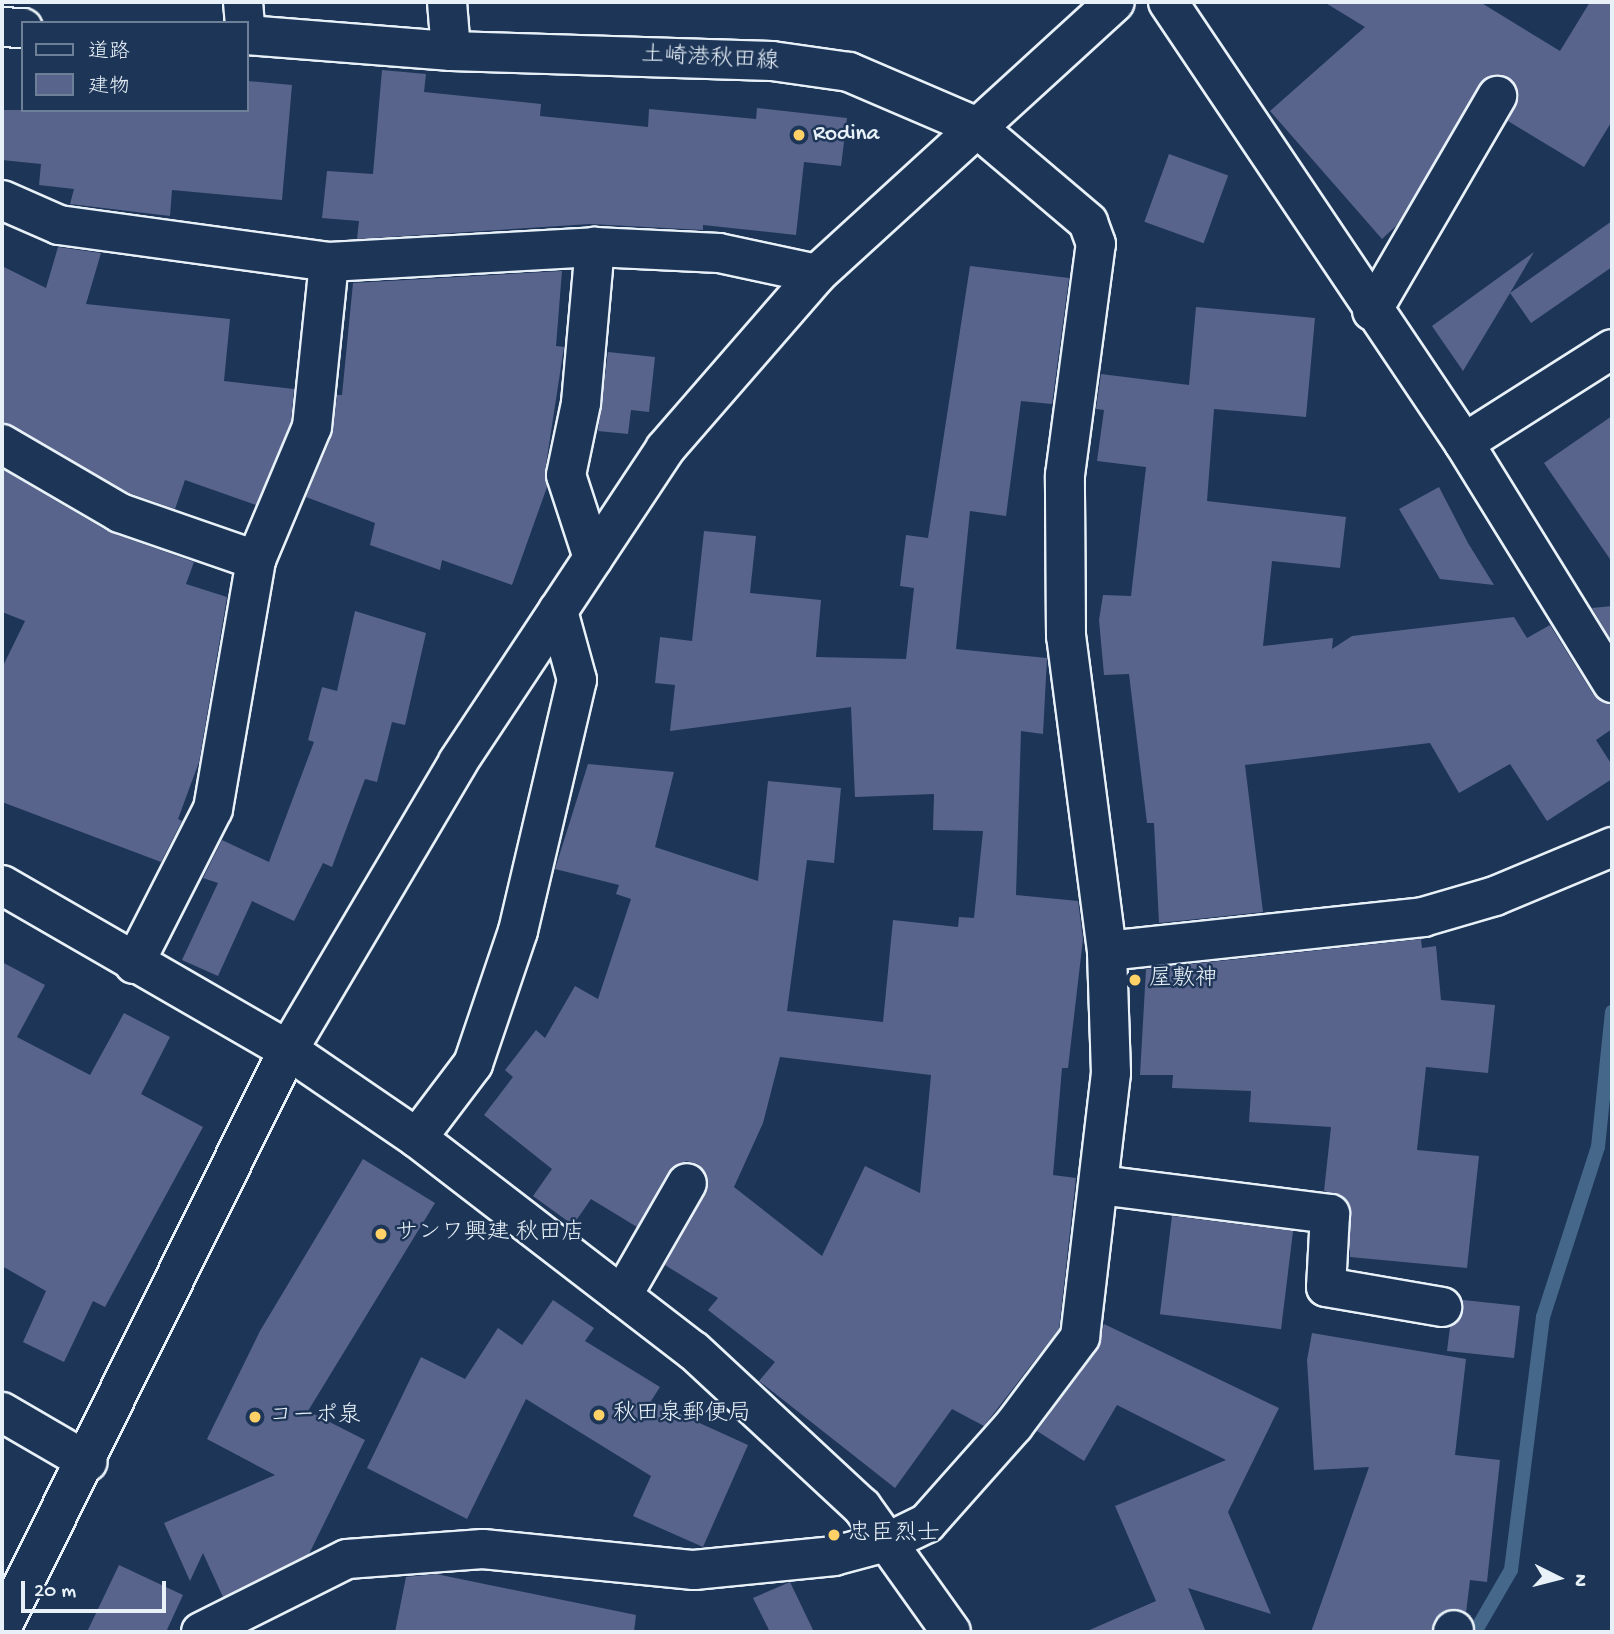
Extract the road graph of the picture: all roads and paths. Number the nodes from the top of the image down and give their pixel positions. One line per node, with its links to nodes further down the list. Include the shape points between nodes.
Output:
1 (243, 2): 5 (street)
2 (446, 2): 9 (street)
3 (1168, 2): 16 (street)
4 (1099, 9): 11 (street)
5 (245, 21)
6 (2, 27): 7 (street)
7 (21, 27)
8 (248, 35): 9 (street, 土崎港秋田線)
9 (451, 51): 11 (street, 土崎港秋田線, via 772,61 849,72)
10 (1497, 96): 16 (street)
11 (975, 126): 15 (street); 26 (street, 土崎港秋田線, via 1088,222 1096,244 1065,475 1066,636)
12 (2, 200): 14 (street, via 60,225)
13 (595, 247): 14 (street); 15 (street, via 719,253); 20 (street, via 581,403 566,475)
14 (329, 262): 21 (street, via 312,427)
15 (817, 274): 20 (street, via 665,449)
16 (1371, 311): 18 (street)
17 (1612, 349): 18 (street)
18 (1464, 443): 23 (street)
19 (2, 444): 21 (street, via 120,513)
20 (593, 558): 22 (street)
21 (256, 560): 27 (street, via 213,809)
22 (558, 611): 28 (street, via 458,762); 29 (street, via 577,680 518,931 473,1064)
23 (1612, 683)
24 (1612, 847): 26 (street, via 1495,896 1423,917)
25 (2, 885): 27 (street)
26 (1107, 951): 31 (street, 土崎港秋田線, via 1111,1073)
27 (134, 964): 28 (street)
28 (288, 1051): 29 (street); 35 (street)
29 (417, 1138): 32 (street)
30 (687, 1183): 32 (street)
31 (1100, 1185): 33 (street, via 1330,1214 1326,1287); 36 (street, 土崎港秋田線, via 1080,1338 1014,1425 927,1523)
32 (622, 1296): 36 (street, via 776,1422)
33 (1442, 1307)
34 (2, 1412): 35 (street)
35 (88, 1462): 37 (street)
36 (890, 1541): 38 (street, 土崎港秋田線, via 834,1556 694,1570 483,1549 347,1559); 39 (street)
37 (2, 1627)
38 (218, 1627)
39 (951, 1632)

